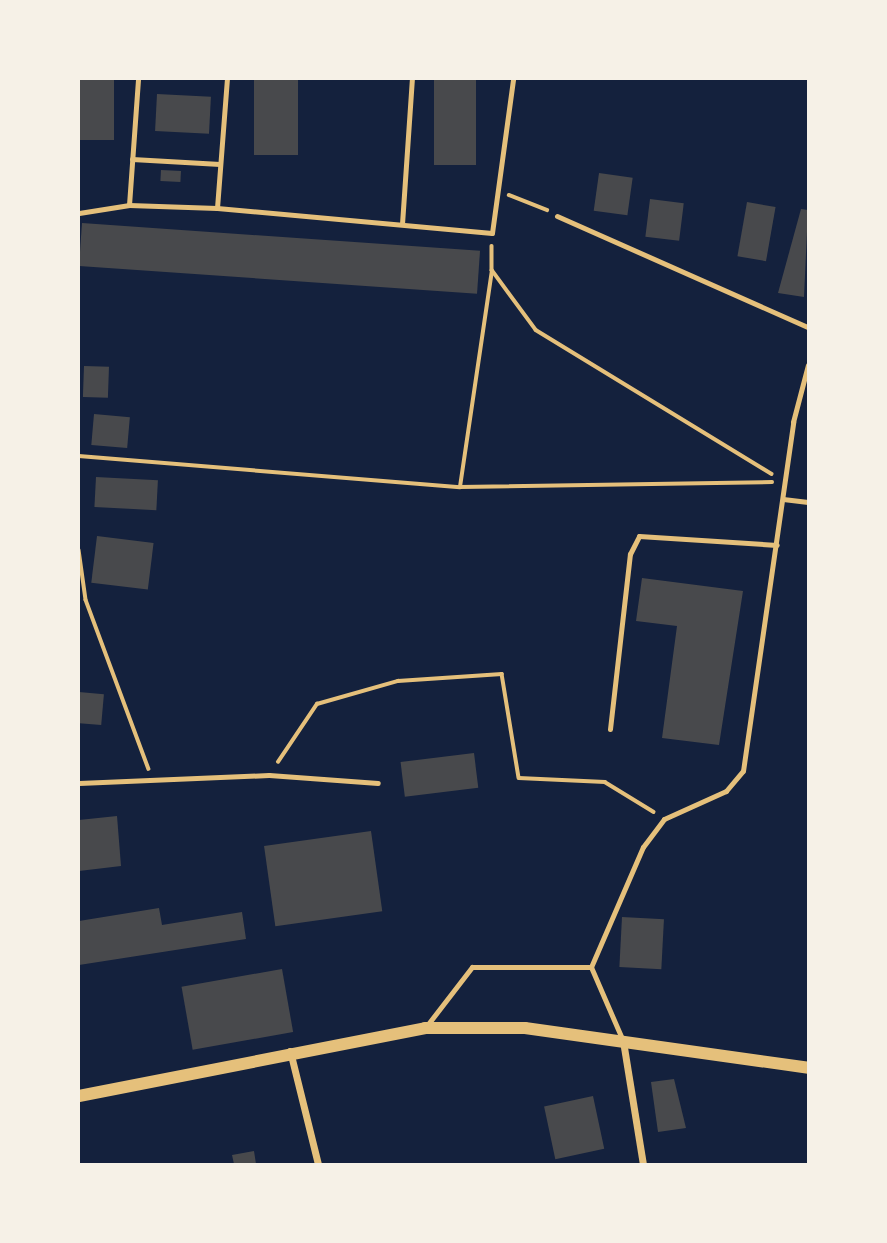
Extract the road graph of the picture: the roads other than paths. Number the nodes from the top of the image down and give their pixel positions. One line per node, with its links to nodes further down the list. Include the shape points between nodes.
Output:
1 (138, 79): 5 (lane)
2 (227, 79): 6 (lane)
3 (412, 79): 11 (lane)
4 (513, 79): 11 (lane, via 492,233)
5 (132, 159): 6 (lane); 7 (lane)
6 (220, 164): 8 (lane)
7 (129, 205): 8 (lane); 9 (lane)
8 (217, 208): 11 (lane)
9 (79, 214)
10 (557, 216): 12 (lane)
11 (402, 224)
12 (808, 327)
13 (808, 365): 14 (lane)
14 (783, 499): 15 (lane); 16 (lane)
15 (808, 502)
16 (777, 545): 17 (lane, via 639,536 630,554); 20 (lane, via 743,771 726,791 664,819 643,847)
17 (610, 729)
18 (79, 783): 19 (lane, via 269,775)
19 (378, 783)
20 (590, 967): 21 (lane, via 472,967); 22 (lane)
21 (425, 1028): 22 (street, via 525,1028); 23 (street)
22 (623, 1041): 24 (street); 27 (street)
23 (290, 1051): 25 (street); 26 (street)
24 (808, 1068)
25 (79, 1096)
26 (318, 1164)
27 (643, 1164)

